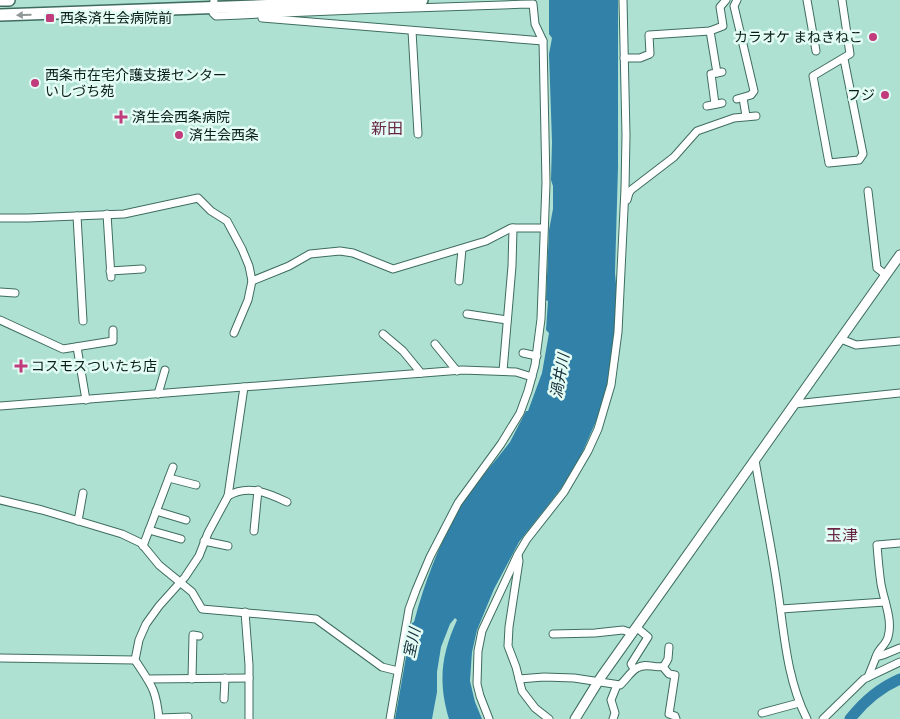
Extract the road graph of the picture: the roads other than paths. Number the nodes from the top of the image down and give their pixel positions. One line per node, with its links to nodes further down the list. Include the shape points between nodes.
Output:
1 (0, 0): 2 (main road)
2 (9, 0)
3 (422, 0): 9 (main road)
4 (623, 0): 17 (street)
5 (726, 0): 14 (street, via 720,7 722,26)
6 (737, 0): 20 (street, via 734,6 754,91 751,96 740,98)
7 (807, 0): 16 (street)
8 (842, 0): 18 (street, via 850,54)
9 (266, 2): 10 (main road)
10 (213, 4): 11 (street, via 216,16); 12 (main road, one-way to 12)
11 (244, 15): 13 (street); 15 (street, via 532,4)
12 (0, 16)
13 (412, 31): 15 (street); 22 (street)
14 (710, 31): 17 (street, via 649,35 650,54); 19 (street, via 720,72 711,74 718,104)
15 (543, 41): 29 (street)
16 (816, 51)
17 (624, 58): 24 (street)
18 (844, 58): 18 (street, via 813,76 828,163 860,160 863,154)
19 (707, 106)
20 (746, 116): 21 (street); 24 (street, via 694,133 674,157 628,193)
21 (756, 116)
22 (418, 134)
23 (868, 191): 33 (street, via 877,268)
24 (624, 209): 81 (street, via 617,340 606,406 574,476)
25 (107, 214): 26 (street); 32 (street, via 110,274); 34 (street, via 124,214 198,198 227,221 246,258)
26 (77, 216): 27 (street); 40 (street)
27 (0, 218)
28 (512, 228): 29 (street); 30 (street); 41 (street)
29 (544, 228): 50 (street)
30 (462, 249): 34 (street, via 393,269 353,253 310,254); 35 (street)
31 (900, 255): 33 (street)
32 (142, 269)
33 (886, 275): 45 (street)
34 (252, 281): 43 (street)
35 (459, 281)
36 (0, 292): 37 (street)
37 (15, 293)
38 (467, 314): 41 (street)
39 (0, 320): 48 (street, via 58,348)
40 (83, 320)
41 (507, 320): 53 (street)
42 (113, 330): 48 (street, via 113,341)
43 (234, 334)
44 (383, 334): 54 (street, via 404,351)
45 (841, 339): 46 (street, via 856,345); 60 (street)
46 (900, 341)
47 (435, 344): 52 (street)
48 (77, 348): 59 (street)
49 (523, 353): 50 (street)
50 (537, 356): 55 (street)
51 (165, 370): 58 (street)
52 (457, 371): 53 (street); 54 (street)
53 (502, 371): 55 (street)
54 (421, 374): 56 (street)
55 (532, 377): 97 (street, via 512,427 458,503 430,557 409,610)
56 (244, 387): 58 (street); 68 (street)
57 (900, 393): 60 (street)
58 (158, 394): 59 (street)
59 (86, 400): 61 (street)
60 (794, 404): 62 (street)
61 (0, 406)
62 (755, 460): 84 (street); 86 (street)
63 (173, 467): 64 (street)
64 (169, 478): 65 (street); 71 (street)
65 (196, 485)
66 (258, 490): 68 (street); 70 (street); 75 (street)
67 (83, 493): 73 (street)
68 (228, 496): 77 (street)
69 (0, 500): 73 (street)
70 (286, 502)
71 (156, 511): 72 (street); 74 (street)
72 (186, 520)
73 (78, 521): 79 (street, via 122,534)
74 (149, 530): 76 (street); 79 (street)
75 (254, 531)
76 (181, 539)
77 (204, 541): 80 (street); 82 (street, via 199,556)
78 (900, 543): 83 (street, via 877,546)
79 (143, 546): 82 (street)
80 (228, 546)
81 (518, 554): 103 (street, via 508,646); 113 (street, via 485,622 479,645 477,684)
82 (180, 583): 85 (street, via 192,592 202,609); 93 (street, via 146,624)
83 (885, 602): 84 (street); 91 (street, via 889,636)
84 (781, 609): 107 (street, via 791,676)
85 (245, 612): 97 (street, via 316,619 382,667); 100 (street)
86 (634, 630): 87 (street); 96 (street, via 648,635 631,664); 104 (street)
87 (554, 634)
88 (199, 636): 102 (street, via 193,635)
89 (669, 647): 95 (street, via 668,660)
90 (900, 648): 91 (street)
91 (876, 657): 98 (street)
92 (0, 658): 93 (street)
93 (135, 660): 101 (street)
94 (900, 662): 98 (street)
95 (662, 667): 96 (street, via 643,665); 117 (street, via 675,675 669,714)
96 (634, 669): 105 (street, via 623,683)
97 (398, 672): 112 (street)
98 (868, 677): 119 (street)
99 (225, 678): 100 (street); 102 (street); 106 (street)
100 (249, 678): 111 (street)
101 (148, 679): 102 (street); 110 (street, via 157,699)
102 (192, 679)
103 (519, 680): 104 (street, via 544,677); 114 (street, via 528,700)
104 (598, 681): 105 (street); 115 (street)
105 (617, 685): 116 (street, via 612,700)
106 (224, 699)
107 (799, 703): 108 (street); 118 (street)
108 (762, 713)
109 (188, 717): 110 (street)
110 (159, 719)
111 (249, 719)
112 (390, 719)
113 (488, 719)
114 (549, 719)
115 (575, 719)
116 (613, 719)
117 (676, 719)
118 (807, 719)
119 (823, 719)

